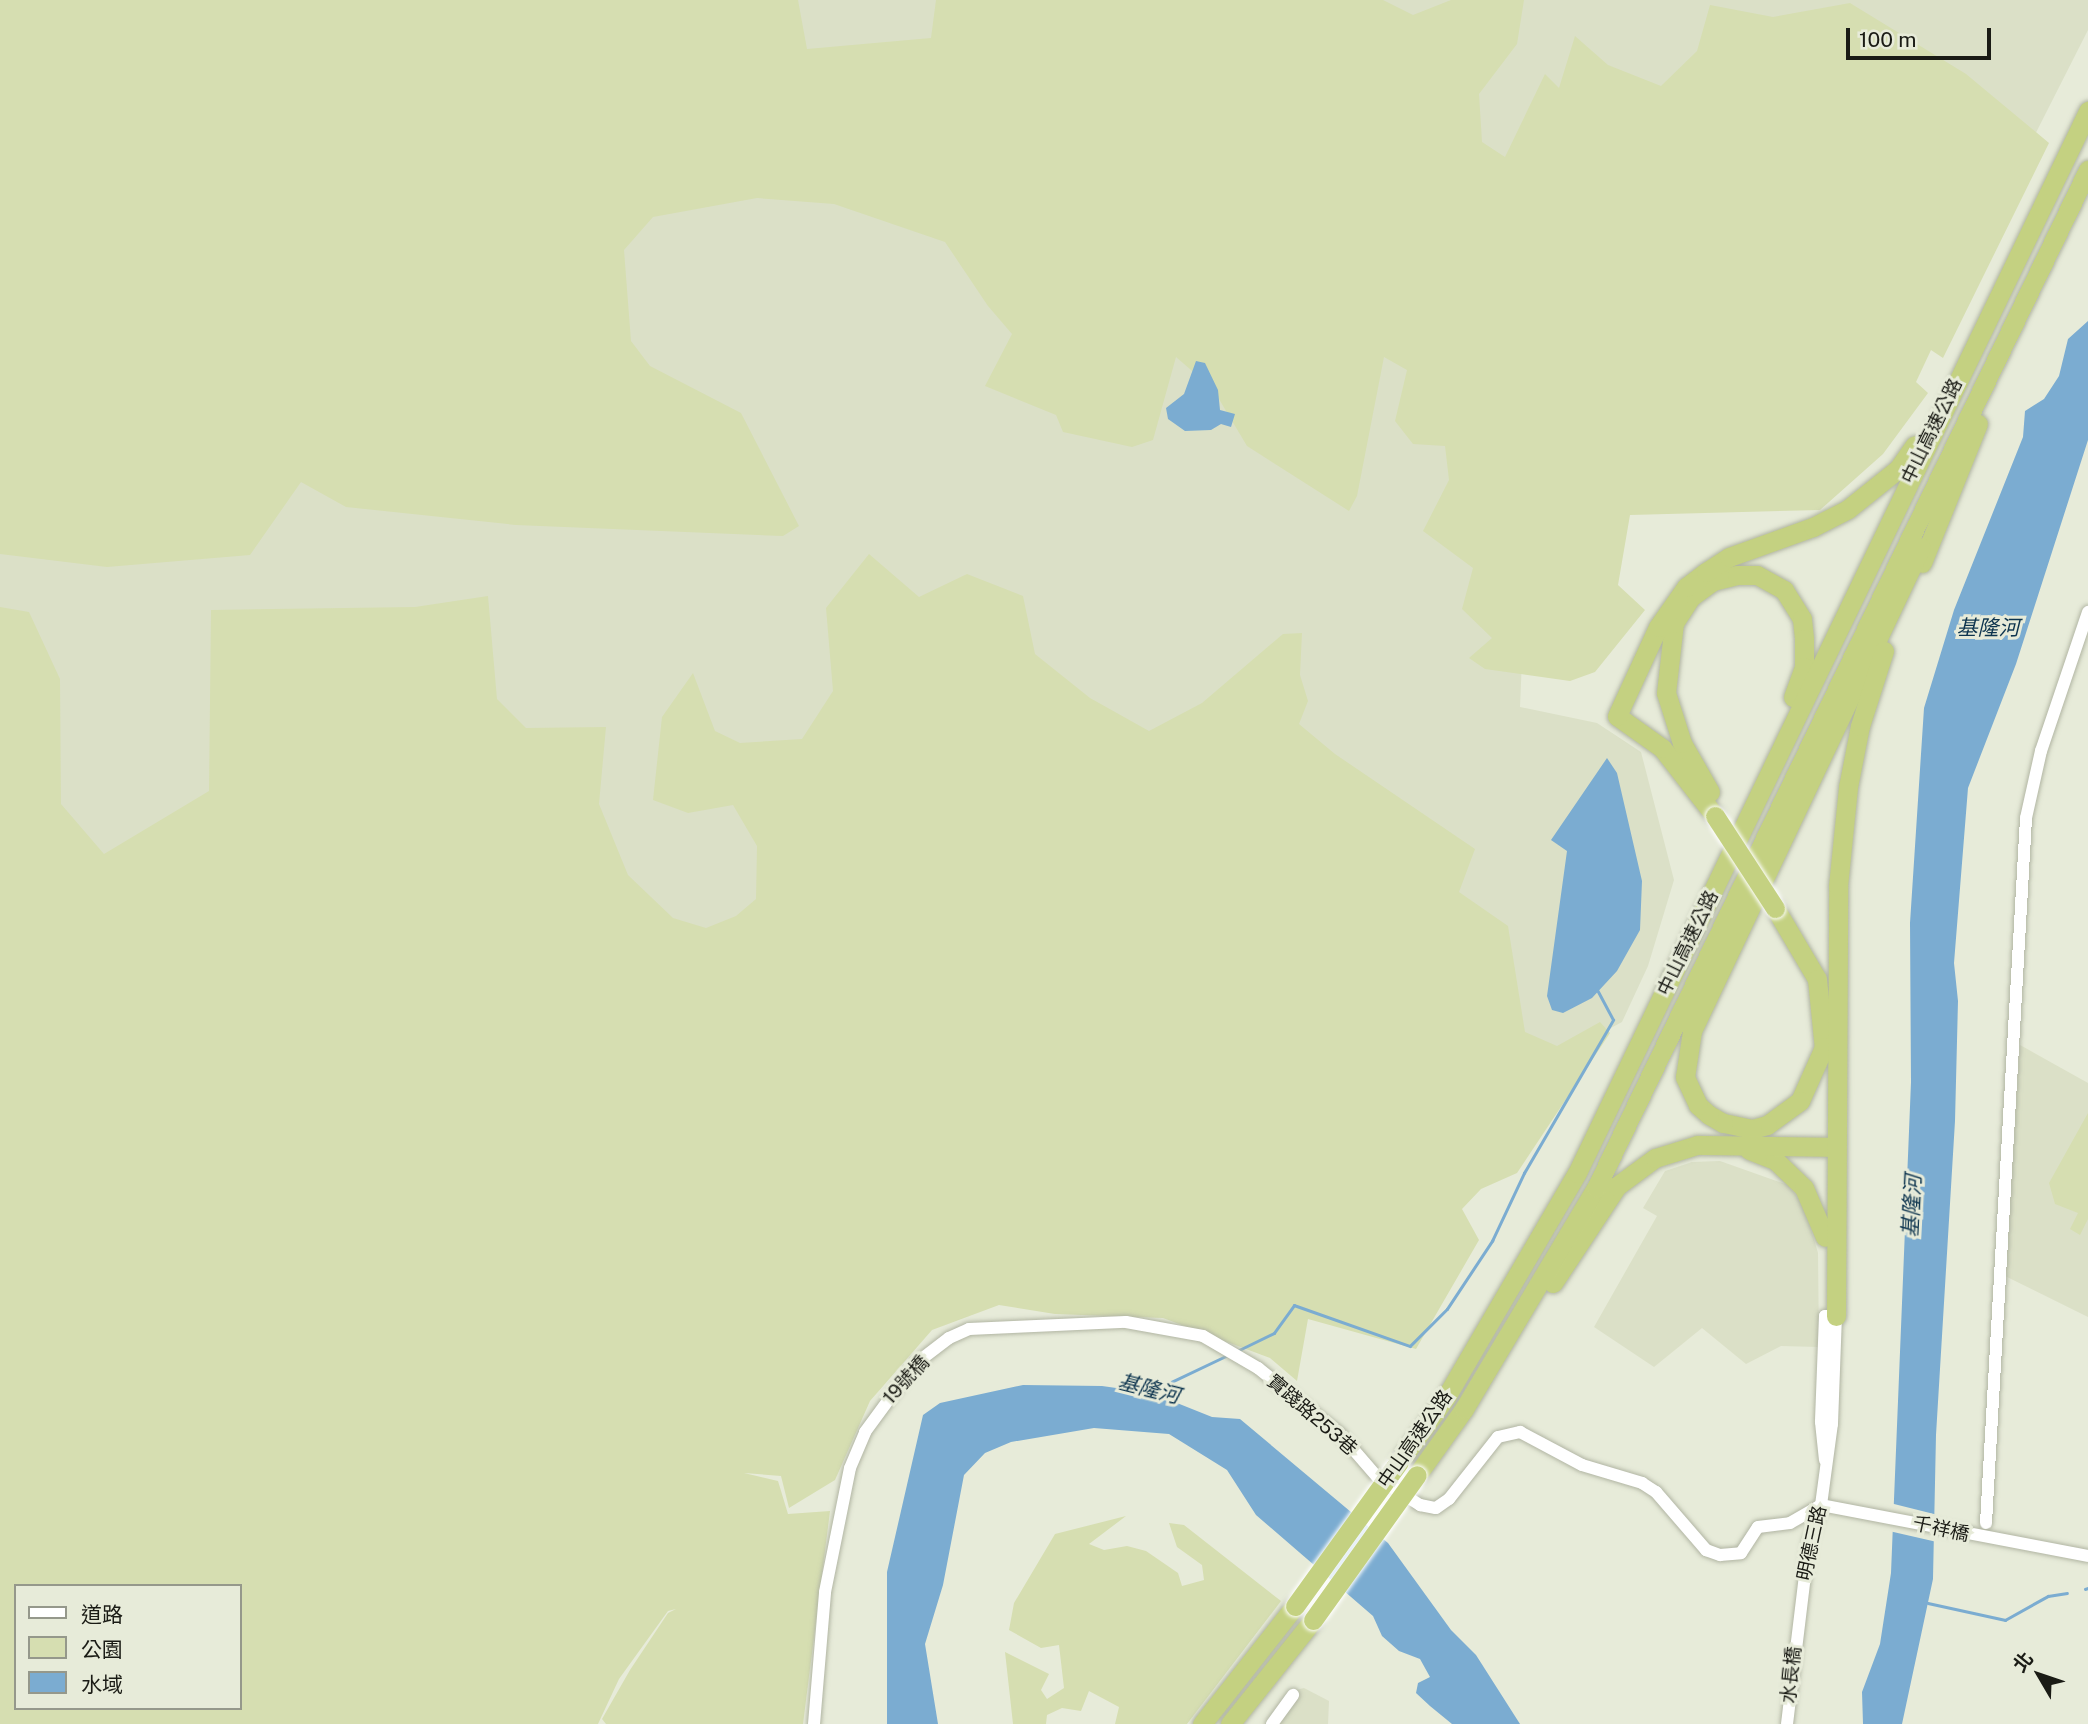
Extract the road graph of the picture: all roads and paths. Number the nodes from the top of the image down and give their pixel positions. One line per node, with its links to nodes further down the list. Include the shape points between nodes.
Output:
1 (2088, 111): 4 (highway, 中山高速公路)
2 (2088, 170): 15 (highway, 中山高速公路, via 1596,1188)
3 (2088, 190): 5 (highway)
4 (2013, 266): 7 (highway, 中山高速公路); 8 (highway, via 1931,419 1898,469 1848,509 1813,527 1729,557 1706,572 1686,587 1658,628 1616,716 1662,748)
5 (1978, 424): 9 (highway, via 1899,611 1860,726 1839,873); 9 (highway, via 1692,1031 1685,1076 1698,1105 1709,1115 1752,1129 1776,1120 1800,1101)
6 (2088, 612): 17 (street, via 2041,751 2026,818)
7 (1760, 793): 8 (highway, via 1767,758 1804,667 1802,619 1794,600 1771,580 1737,575 1713,582 1691,597 1674,623 1667,664 1671,718); 22 (highway, 中山高速公路, bridge, via 1577,1173 1446,1397 1295,1606)
8 (1719, 814): 9 (highway, via 1826,976)
9 (1830, 1048): 11 (highway)
10 (1727, 1145): 11 (highway); 12 (highway, via 1758,1152 1790,1172 1804,1188); 15 (highway, via 1675,1149 1617,1186 1521,1333)
11 (1828, 1147): 12 (highway); 13 (highway)
12 (1825, 1237): 13 (highway)
13 (1831, 1316): 16 (street, 明德三路, via 1832,1424)
14 (969, 1329): 16 (street, 實踐路253巷, via 1126,1322 1203,1336 1237,1354 1340,1434 1379,1479 1420,1505 1436,1508 1450,1499 1498,1437 1520,1433 1582,1465 1642,1483 1656,1492 1706,1550 1720,1555 1741,1553 1758,1527 1790,1523); 21 (street, 19號橋, via 915,1364 880,1410 850,1468 835,1528)
15 (1464, 1409): 23 (highway, 中山高速公路, bridge, via 1313,1620)
16 (1821, 1505): 18 (street, 千祥橋); 19 (street, 明德三路, via 1809,1543)
17 (1986, 1523)
18 (2088, 1556)
19 (1796, 1627): 25 (street, 水長橋)
20 (1293, 1695): 24 (street)
21 (814, 1724)
22 (1202, 1724)
23 (1230, 1724)
24 (1272, 1724)
25 (1787, 1724)

